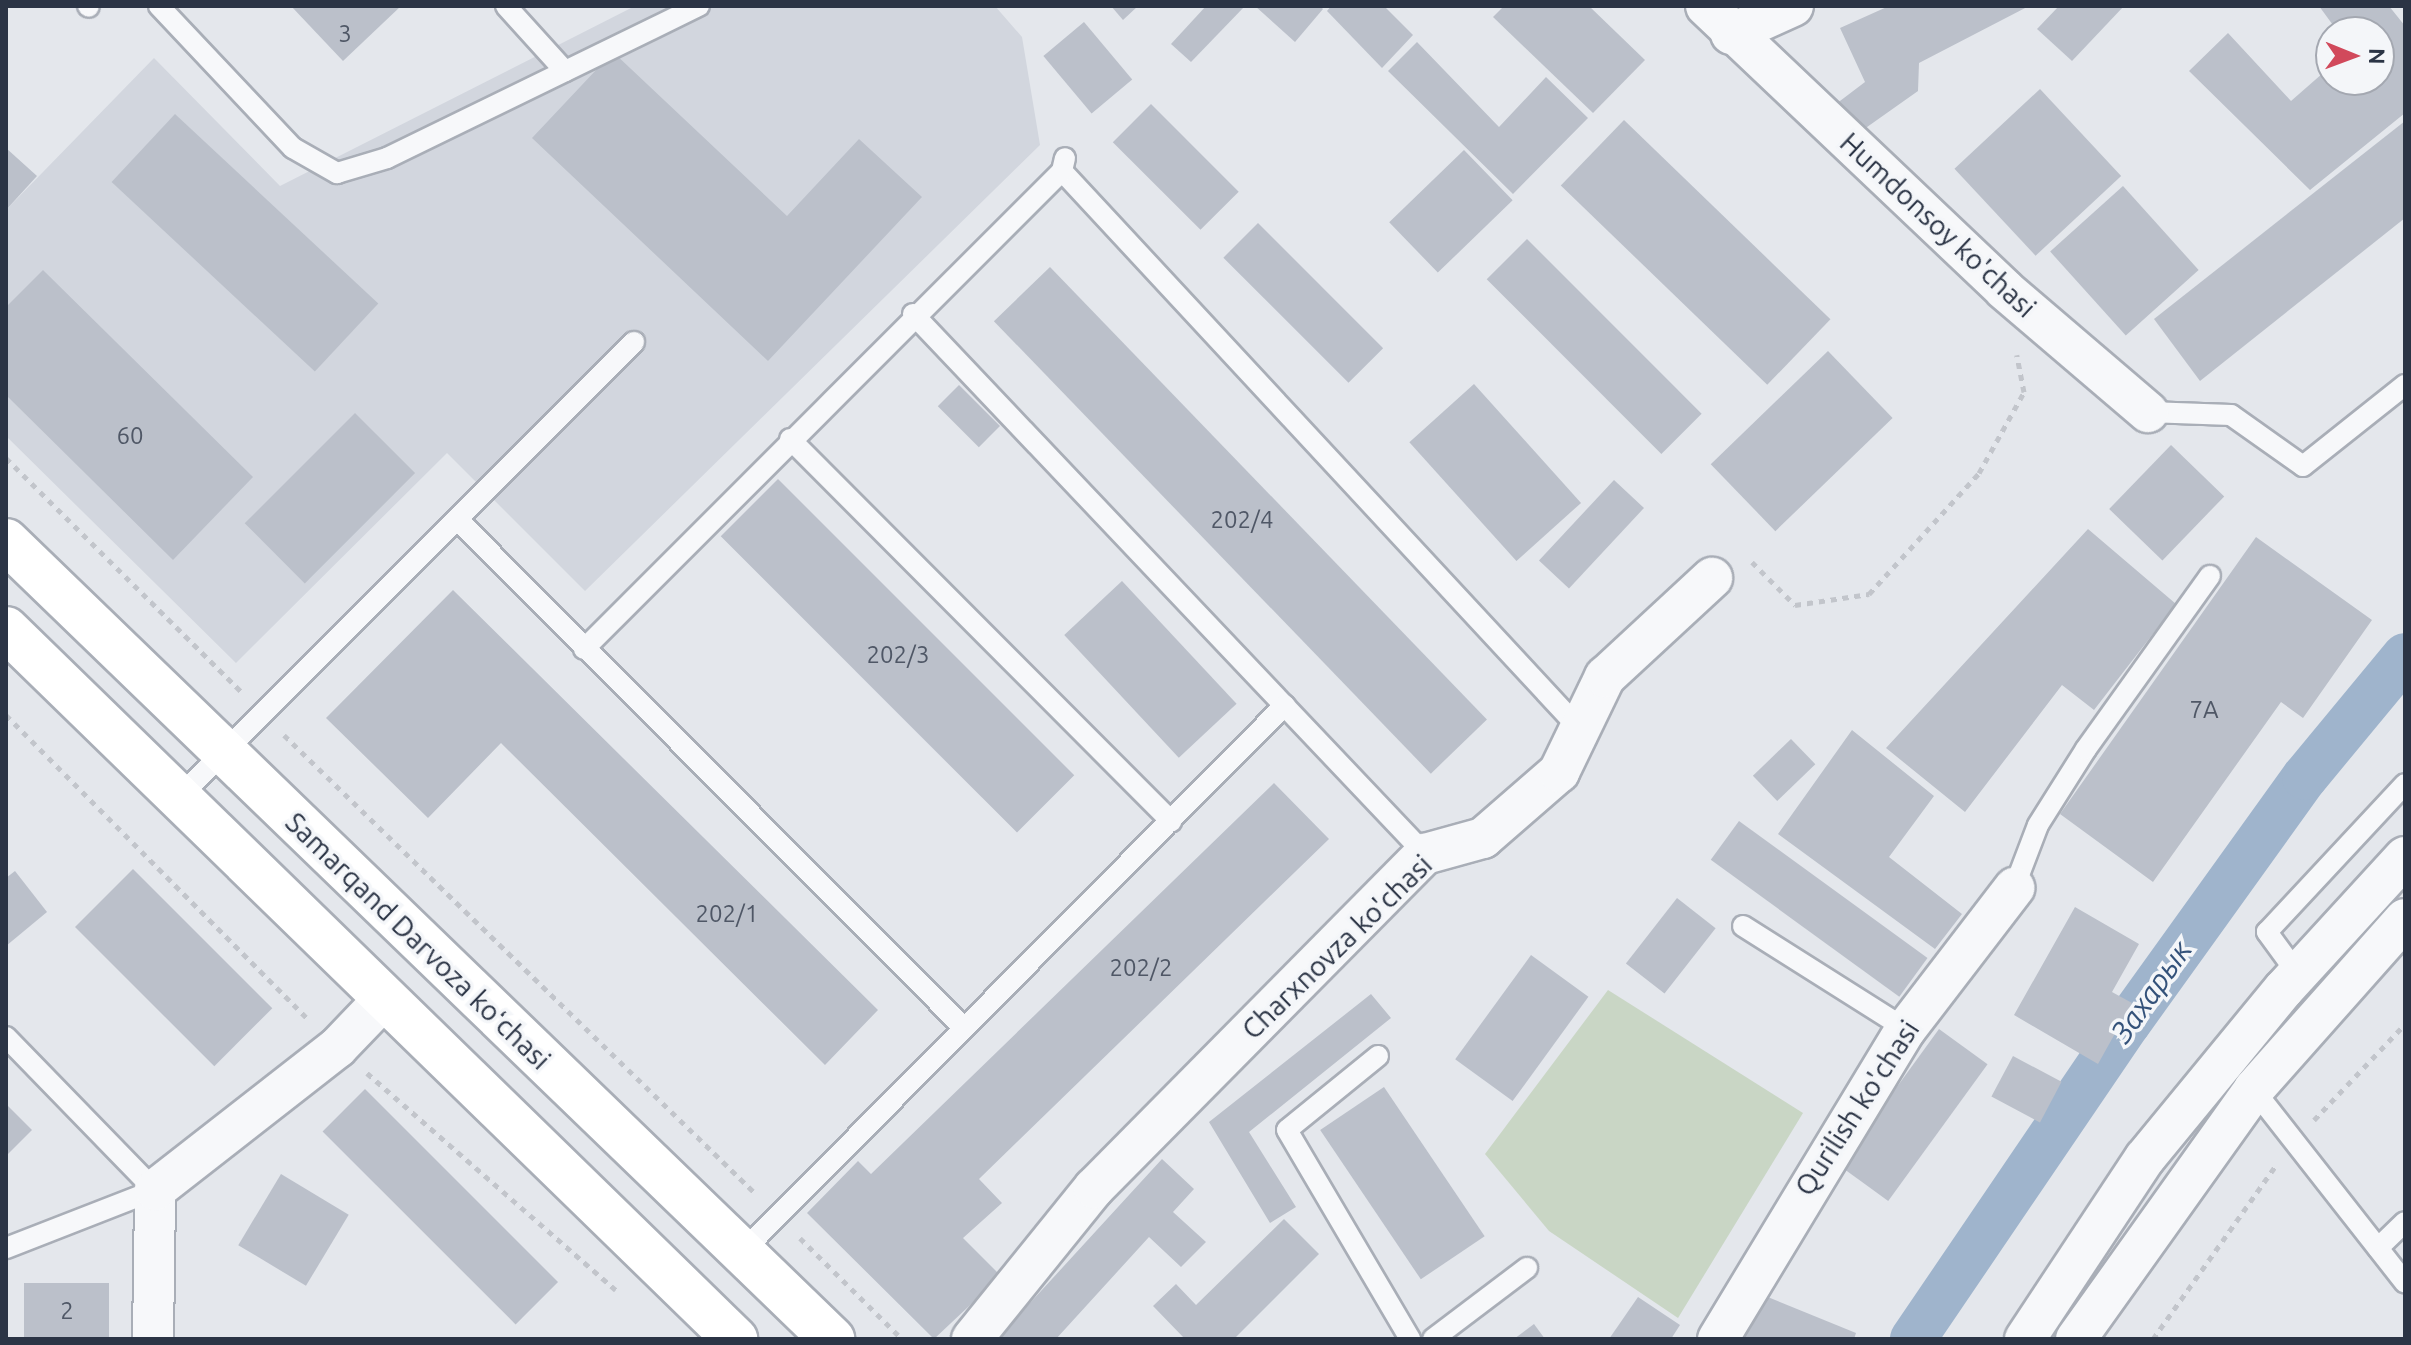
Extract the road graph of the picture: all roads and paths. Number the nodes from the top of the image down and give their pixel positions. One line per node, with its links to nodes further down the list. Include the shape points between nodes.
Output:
1 (159, 6): 6 (lane, via 293,148 337,173 387,158)
2 (506, 6): 6 (lane)
3 (699, 6): 6 (lane)
4 (1793, 6): 5 (street, Humdonsoy ko'chasi)
5 (1719, 20): 7 (street, Humdonsoy ko'chasi)
6 (565, 71)
7 (2005, 290): 11 (street, Humdonsoy ko'chasi); 16 (path, via 2024,392 1979,473 1869,594 1795,605)
8 (913, 314): 12 (lane); 21 (lane); 23 (lane, via 1064,165)
9 (634, 342): 14 (lane)
10 (2405, 385): 11 (lane, via 2303,466 2231,415)
11 (2148, 412)
12 (790, 439): 20 (lane); 27 (lane)
13 (6, 458): 22 (path)
14 (459, 521): 20 (lane); 22 (lane)
15 (6, 541): 24 (main road, Samarqand Darvoza koʻchasi)
16 (1740, 549)
17 (2210, 576): 30 (lane, via 2038,825)
18 (1712, 578): 23 (street, Charxnovza ko'chasi, via 1605,677)
19 (6, 629): 26 (main road)
20 (584, 649): 36 (lane)
21 (1285, 705): 27 (lane); 28 (lane)
22 (266, 717): 24 (lane); 44 (path)
23 (1581, 730): 28 (street, Charxnovza ko'chasi, via 1559,772 1483,838)
24 (225, 756): 26 (lane); 48 (main road, Samarqand Darvoza koʻchasi)
25 (2405, 784): 33 (lane, via 2267,932)
26 (178, 798): 34 (main road)
27 (1171, 821): 36 (lane)
28 (1425, 854): 55 (street, Charxnovza ko'chasi, via 1094,1188)
29 (2405, 857): 33 (street)
30 (2014, 888): 37 (street, Qurilish ko'chasi)
31 (2405, 919): 41 (street)
32 (1743, 926): 37 (lane)
33 (2297, 973): 40 (street)
34 (383, 1000): 43 (street, via 337,1048); 52 (main road)
35 (2405, 1024): 42 (path)
36 (962, 1026): 44 (lane)
37 (1906, 1029): 58 (street, Qurilish ko'chasi)
38 (6, 1037): 43 (lane)
39 (1378, 1056): 56 (lane, via 1287,1130)
40 (2223, 1060): 41 (lane); 59 (street, via 2145,1158)
41 (2254, 1089): 42 (lane); 60 (street)
42 (2295, 1140): 47 (lane); 61 (path)
43 (155, 1190): 46 (lane); 51 (street)
44 (778, 1215): 48 (lane); 54 (path)
45 (2405, 1222): 47 (lane)
46 (6, 1248)
47 (2378, 1248): 50 (lane)
48 (741, 1253): 53 (main road, Samarqand Darvoza koʻchasi)
49 (1527, 1268): 57 (lane)
50 (2405, 1283)
51 (153, 1339)
52 (735, 1339)
53 (832, 1339)
54 (902, 1339)
55 (972, 1339)
56 (1410, 1339)
57 (1433, 1339)
58 (1718, 1339)
59 (2025, 1339)
60 (2076, 1339)
61 (2153, 1339)

